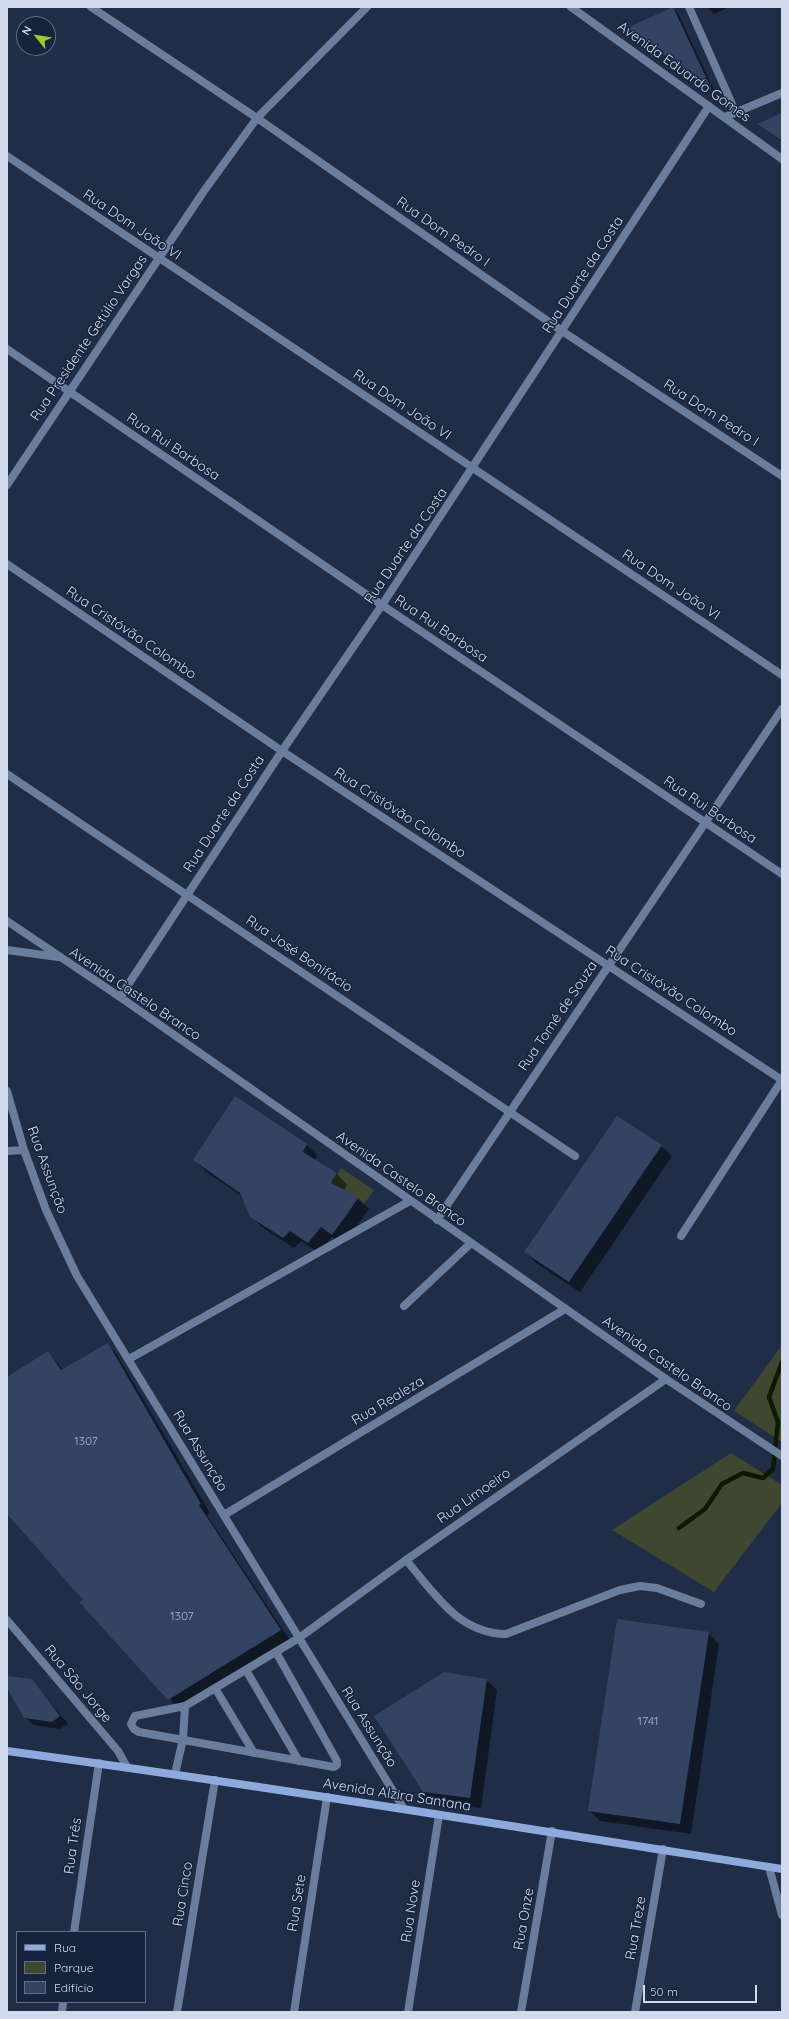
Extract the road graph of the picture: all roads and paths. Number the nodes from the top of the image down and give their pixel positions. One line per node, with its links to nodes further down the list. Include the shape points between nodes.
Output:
1 (91, 7): 9 (street, Rua Dom Pedro I)
2 (367, 7): 9 (street, Rua Presidente Getúlio Vargas)
3 (571, 7): 6 (street, Avenida Eduardo Gomes)
4 (689, 7): 7 (street)
5 (782, 93): 7 (street)
6 (709, 106): 8 (street, Avenida Eduardo Gomes); 13 (street, Rua Duarte da Costa)
7 (736, 113): 8 (street)
8 (725, 117): 11 (street, Avenida Eduardo Gomes)
9 (257, 118): 12 (street, Rua Presidente Getúlio Vargas); 13 (street, Rua Dom Pedro I)
10 (7, 156): 12 (street, Rua Dom João VI)
11 (782, 159)
12 (158, 258): 15 (street, Rua Presidente Getúlio Vargas); 16 (street, Rua Dom João VI)
13 (562, 331): 16 (street, Rua Duarte da Costa); 17 (street, Rua Dom Pedro I)
14 (7, 349): 15 (street, Rua Rui Barbosa)
15 (68, 391): 18 (street, Rua Presidente Getúlio Vargas); 20 (street, Rua Rui Barbosa)
16 (473, 468): 20 (street, Rua Duarte da Costa); 21 (street, Rua Dom João VI)
17 (782, 476)
18 (7, 486)
19 (7, 564): 23 (street, Rua Cristóvão Colombo)
20 (382, 605): 23 (street, Rua Duarte da Costa); 25 (street, Rua Rui Barbosa)
21 (782, 675)
22 (782, 709): 25 (street, Rua Tomé de Souza)
23 (282, 750): 27 (street, Rua Duarte da Costa); 31 (street, Rua Cristóvão Colombo)
24 (7, 774): 27 (street, Rua José Bonifácio)
25 (705, 822): 26 (street, Rua Rui Barbosa); 31 (street, Rua Tomé de Souza)
26 (782, 874)
27 (187, 894): 32 (street, Rua Duarte da Costa); 35 (street, Rua José Bonifácio)
28 (7, 921): 30 (street, Avenida Castelo Branco)
29 (7, 950): 30 (street)
30 (58, 957): 32 (street, Avenida Castelo Branco)
31 (608, 966): 33 (street, Rua Cristóvão Colombo); 35 (street, Rua Tomé de Souza)
32 (120, 997): 39 (street, Avenida Castelo Branco)
33 (782, 1080): 41 (street)
34 (7, 1091): 36 (street, Rua Assunção)
35 (510, 1112): 38 (street, Rua José Bonifácio); 40 (street, Rua Tomé de Souza)
36 (24, 1150): 37 (street); 45 (street, Rua Assunção, via 46,1210 77,1276)
37 (7, 1151)
38 (575, 1156)
39 (410, 1201): 40 (street, Avenida Castelo Branco); 45 (street)
40 (437, 1220): 42 (street, Avenida Castelo Branco)
41 (681, 1236)
42 (471, 1243): 43 (street); 44 (street, Avenida Castelo Branco)
43 (404, 1306)
44 (565, 1309): 46 (street, Avenida Castelo Branco); 48 (street, Rua Realeza)
45 (129, 1359): 48 (street, Rua Assunção)
46 (666, 1379): 47 (street, Avenida Castelo Branco); 49 (street, Rua Limoeiro)
47 (782, 1456)
48 (224, 1515): 52 (street, Rua Assunção)
49 (406, 1560): 50 (street, via 455,1616 490,1633 506,1634 620,1590 640,1586 657,1588); 52 (street, Rua Limoeiro)
50 (701, 1604)
51 (7, 1620): 62 (street, Rua São Jorge, via 118,1751)
52 (299, 1638): 53 (street, Rua Limoeiro); 66 (street, Rua Assunção)
53 (276, 1652): 54 (street, Rua Limoeiro); 60 (street, via 337,1765 334,1767)
54 (246, 1670): 55 (street, Rua Limoeiro); 60 (street)
55 (215, 1688): 56 (street, Rua Limoeiro); 59 (street)
56 (185, 1706): 57 (street); 57 (street, Rua Limoeiro, via 135,1716 131,1724 139,1732)
57 (183, 1739): 59 (street); 63 (street)
58 (7, 1751): 61 (main road, Avenida Alzira Santana)
59 (254, 1753): 60 (street)
60 (299, 1761)
61 (99, 1763): 62 (main road, Avenida Alzira Santana); 73 (street, Rua Três)
62 (127, 1767): 63 (main road, Avenida Alzira Santana)
63 (175, 1774): 64 (main road, Avenida Alzira Santana)
64 (215, 1780): 65 (main road, Avenida Alzira Santana); 74 (street, Rua Cinco)
65 (327, 1797): 66 (main road, Avenida Alzira Santana); 75 (street, Rua Sete)
66 (404, 1809): 67 (main road, Avenida Alzira Santana)
67 (440, 1815): 68 (main road, Avenida Alzira Santana); 76 (street, Rua Nove)
68 (552, 1831): 69 (main road, Avenida Alzira Santana); 77 (street, Rua Onze)
69 (663, 1849): 70 (main road, Avenida Alzira Santana); 78 (street, Rua Treze)
70 (769, 1867): 71 (main road, Avenida Alzira Santana); 72 (street)
71 (782, 1869)
72 (782, 1915)
73 (74, 1931)
74 (177, 2012)
75 (294, 2012)
76 (408, 2012)
77 (521, 2012)
78 (635, 2012)

